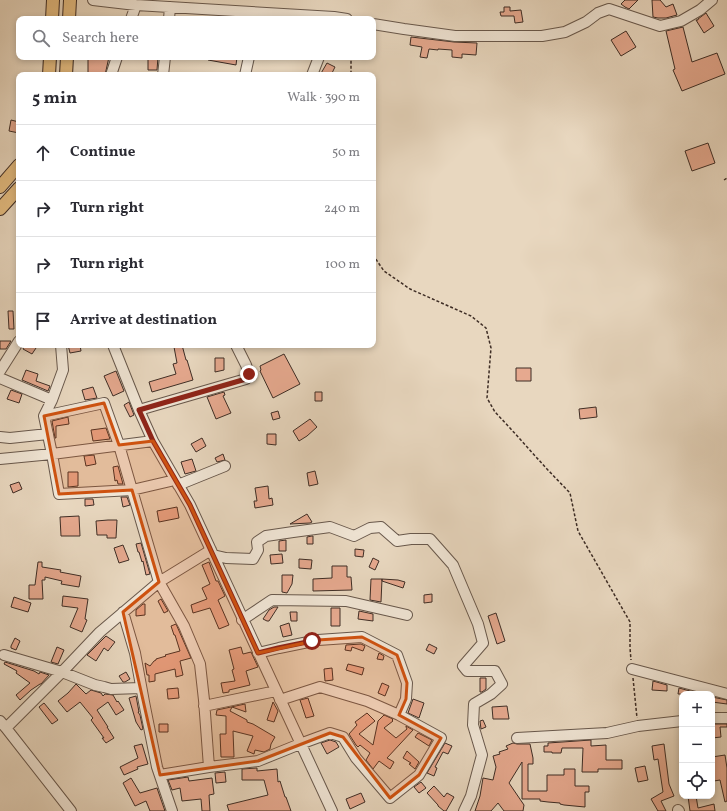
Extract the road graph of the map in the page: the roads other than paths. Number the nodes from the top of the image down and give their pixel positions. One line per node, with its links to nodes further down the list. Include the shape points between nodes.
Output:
1 (53, 0): 7 (main road)
2 (70, 0): 8 (main road)
3 (93, 0): 5 (street)
4 (712, 0): 12 (street, via 680,21 660,26 609,9 565,32 542,36 455,36)
5 (136, 5): 6 (street); 9 (street)
6 (170, 7): 10 (street); 11 (street)
7 (52, 16)
8 (69, 16)
9 (132, 16)
10 (169, 16)
11 (257, 16)
12 (376, 24)
13 (50, 60): 19 (main road)
14 (67, 60): 20 (main road)
15 (116, 60): 21 (street)
16 (165, 60): 22 (street)
17 (248, 60): 23 (street)
18 (318, 60): 24 (street)
19 (48, 72)
20 (66, 72)
21 (112, 72)
22 (163, 72)
23 (246, 72)
24 (313, 72)
25 (16, 168): 26 (main road)
26 (0, 187)
27 (16, 191): 28 (main road)
28 (0, 209)
29 (16, 346): 33 (street)
30 (61, 348): 35 (street, via 63,370)
31 (114, 348): 36 (street)
32 (238, 348): 36 (street, via 249,374 246,379)
33 (0, 371)
34 (0, 378): 35 (street)
35 (52, 400): 37 (street)
36 (139, 410): 40 (street)
37 (44, 416): 38 (street); 41 (street, via 104,403)
38 (48, 434): 39 (street); 42 (street)
39 (0, 437)
40 (153, 441): 41 (street); 45 (street)
41 (119, 446): 42 (street); 46 (street)
42 (52, 454): 43 (street); 46 (street, via 59,494)
43 (0, 458)
44 (225, 466): 45 (street)
45 (176, 482): 46 (street); 47 (street)
46 (132, 490): 48 (street)
47 (212, 552): 48 (street); 51 (street); 72 (street, via 226,558 253,559 258,550 257,542 266,536 330,527 354,536 370,528 381,527 397,541 430,538 453,565 478,624 483,643 463,666 467,671 495,671 502,684 474,704 473,725 482,755 472,796)
48 (159, 582): 49 (street); 59 (street, via 184,626 200,664)
49 (123, 612): 55 (street); 56 (street)
50 (407, 615): 51 (street, via 346,601 272,600)
51 (242, 620): 52 (street)
52 (258, 653): 58 (street); 60 (street, via 318,640 362,637 397,655 407,683 406,699)
53 (4, 655): 55 (street)
54 (632, 669): 57 (street)
55 (62, 672): 56 (street, via 111,689); 64 (street)
56 (142, 688): 68 (street)
57 (727, 694)
58 (278, 696): 59 (street); 60 (street, via 320,687 367,701); 66 (street)
59 (204, 706): 67 (street)
60 (399, 715): 66 (street, via 441,738 419,775 390,798 356,758 343,737 330,733)
61 (715, 718): 62 (street)
62 (727, 718)
63 (679, 721): 65 (street, via 606,733)
64 (3, 725): 69 (street)
65 (518, 738)
66 (300, 744): 67 (street, via 258,761); 71 (street)
67 (209, 767): 68 (street)
68 (160, 775): 70 (street)
69 (71, 811)
70 (172, 811)
71 (332, 811)
72 (464, 811)

